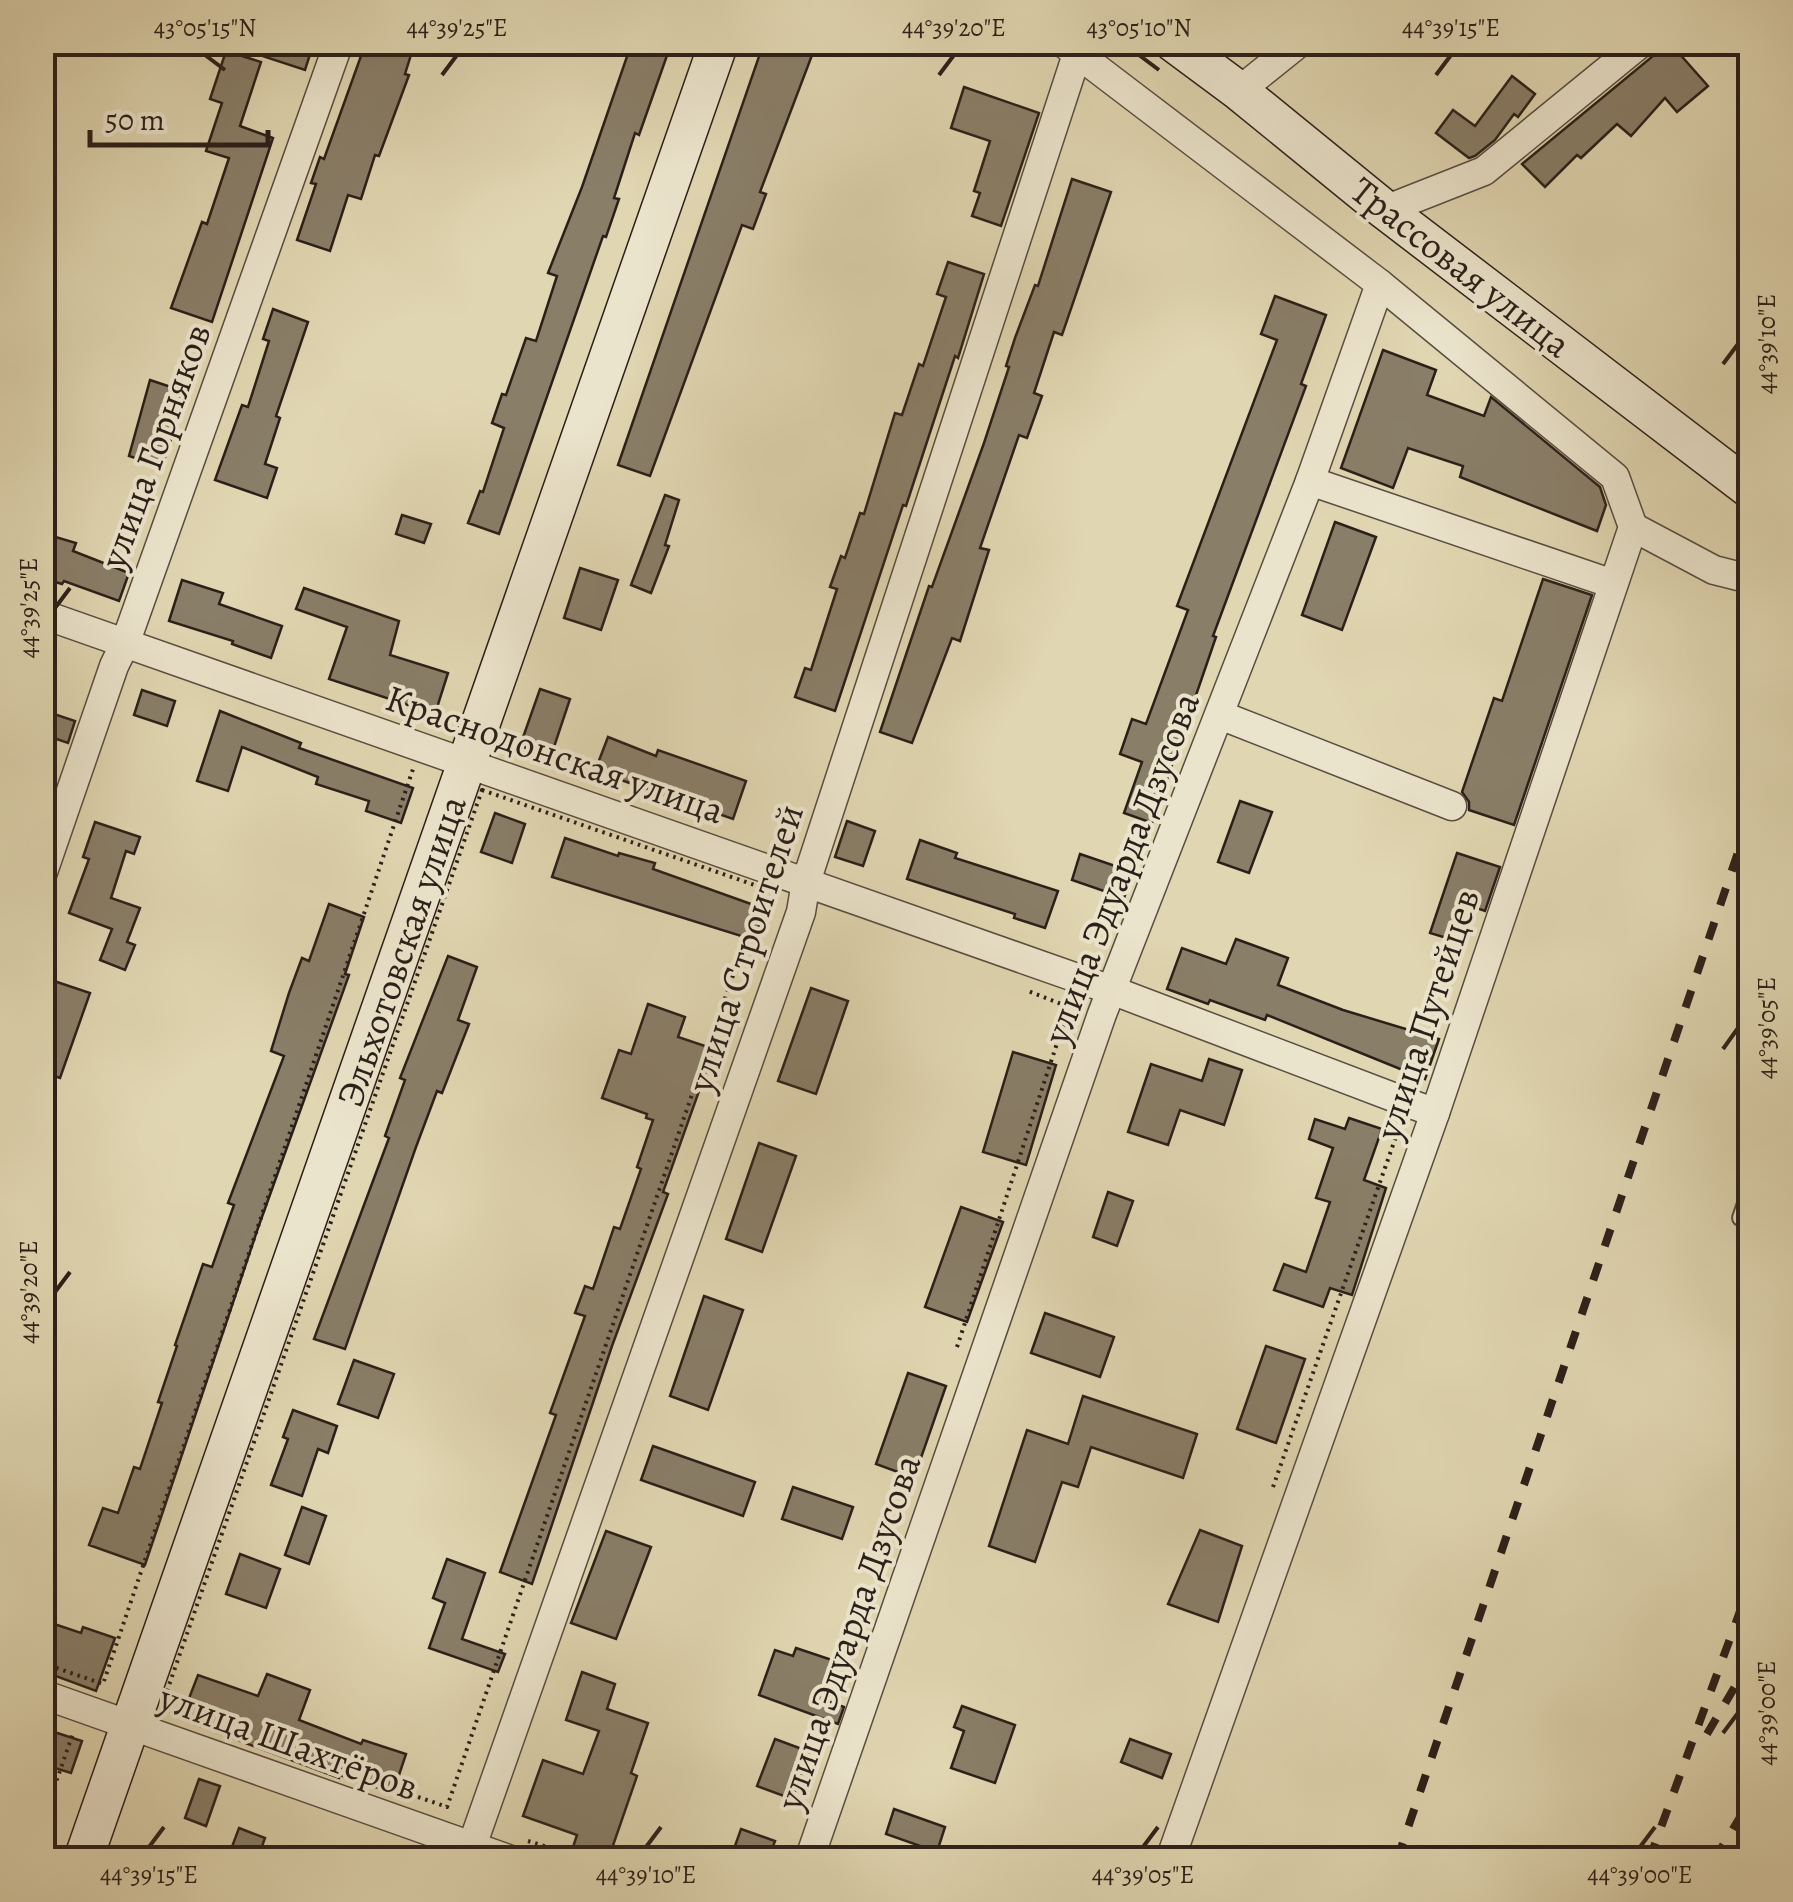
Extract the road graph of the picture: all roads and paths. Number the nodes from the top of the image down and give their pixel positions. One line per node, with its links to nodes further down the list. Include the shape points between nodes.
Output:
1 (338, 42): 16 (street, улица Горняков)
2 (719, 42): 19 (street, Эльхотовская улица)
3 (1172, 42): 7 (street, Трассовая улица)
4 (1300, 42): 7 (street)
5 (1642, 42): 8 (street, via 1484,170)
6 (1070, 48): 9 (street); 22 (street, улица Строителей)
7 (1239, 91): 8 (street, Трассовая улица)
8 (1385, 210): 11 (street, Трассовая улица)
9 (1380, 284): 10 (street, улица Эдуарда Дзусова); 12 (street, via 1615,477)
10 (1310, 481): 14 (street); 17 (street, улица Эдуарда Дзусова)
11 (1743, 483)
12 (1632, 527): 13 (street, via 1714,570); 14 (street, улица Путейцев)
13 (1750, 580)
14 (1613, 584): 26 (street, улица Путейцев)
15 (42, 614): 16 (street, Краснодонская улица)
16 (126, 641): 19 (street, Краснодонская улица); 21 (street, улица Горняков)
17 (1220, 715): 20 (street); 23 (street, улица Эдуарда Дзусова)
18 (414, 767): 31 (path, via 102,1684)
19 (474, 777): 19 (path, via 763,888 447,1807 160,1708); 22 (street, Краснодонская улица); 34 (street, Эльхотовская улица)
20 (1452, 806)
21 (42, 875)
22 (806, 882): 23 (street, Краснодонская улица); 37 (street, улица Строителей, via 801,912)
23 (1114, 990): 26 (street, Краснодонская улица); 40 (street, улица Эдуарда Дзусова)
24 (1028, 991): 25 (path)
25 (1069, 1008)
26 (1435, 1113): 41 (street, улица Путейцев)
27 (1401, 1122): 30 (path)
28 (1750, 1189): 29 (lane)
29 (1740, 1218)
30 (1272, 1490)
31 (42, 1664)
32 (42, 1694): 34 (street, улица Шахтёров)
33 (77, 1722): 35 (path)
34 (129, 1724): 37 (street, улица Шахтёров); 38 (street, Эльхотовская улица)
35 (42, 1823)
36 (518, 1850): 37 (street, улица Шахтёров); 39 (path)
37 (469, 1853)
38 (83, 1860)
39 (590, 1860)
40 (809, 1860)
41 (1170, 1860)

